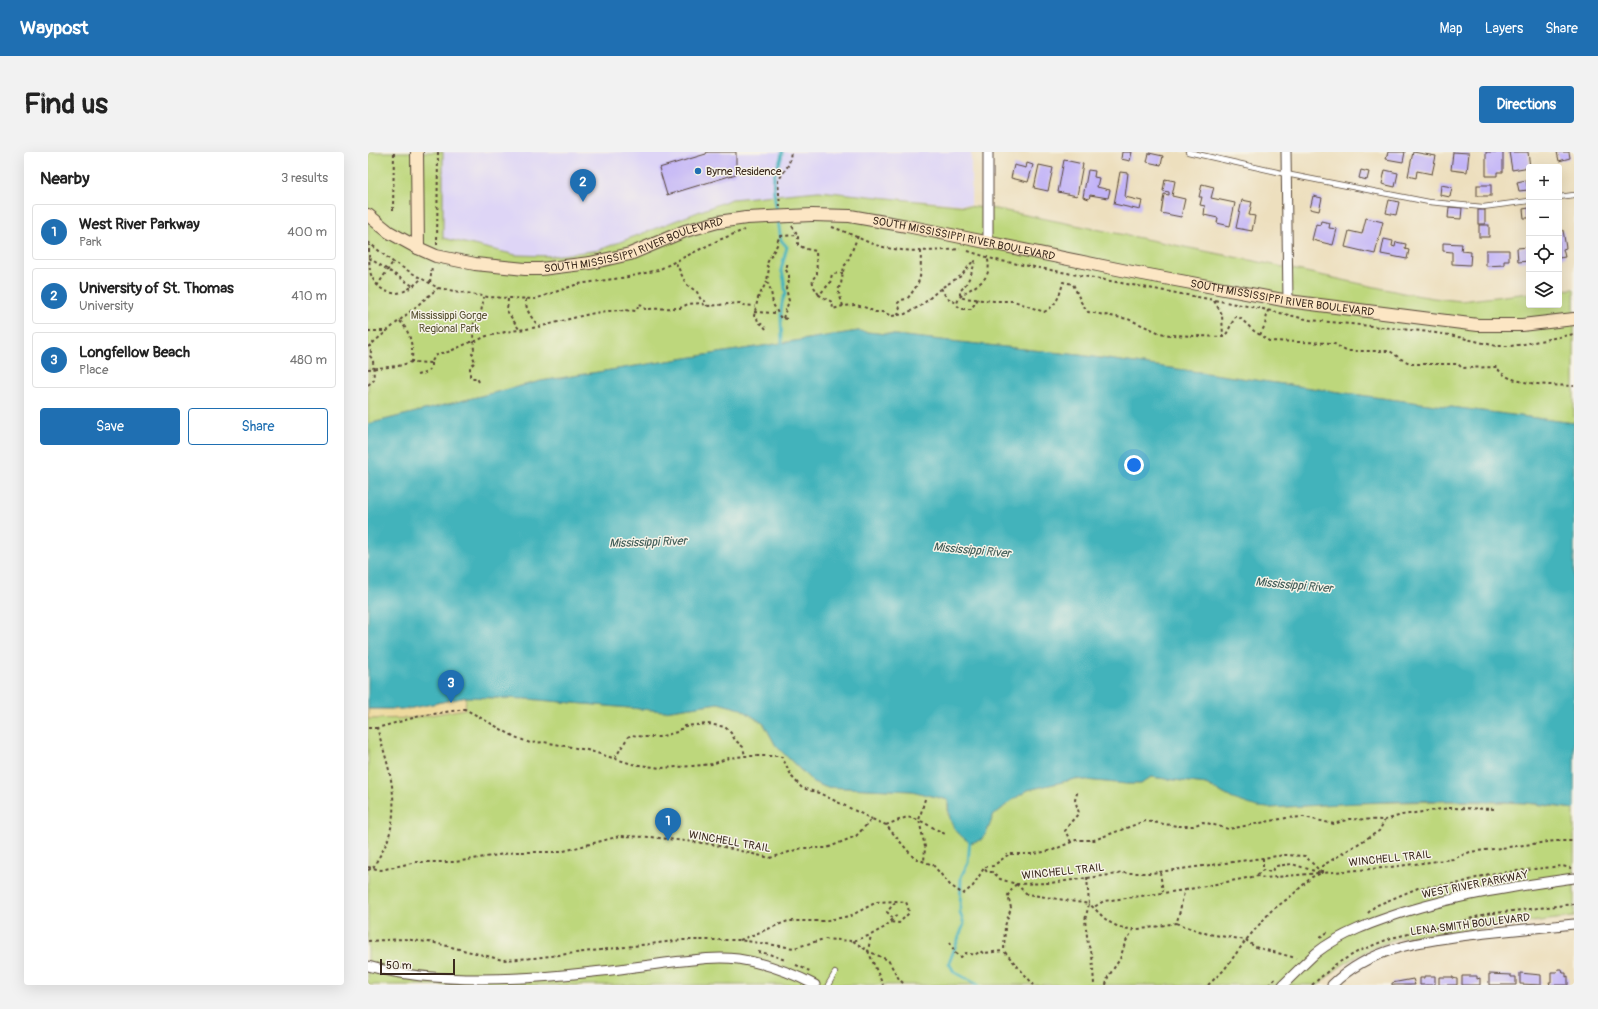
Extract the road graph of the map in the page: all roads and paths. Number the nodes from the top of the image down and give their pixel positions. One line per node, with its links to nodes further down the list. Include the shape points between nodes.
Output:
1 (394, 152): 11 (path)
2 (417, 152): 17 (street)
3 (438, 152): 20 (path)
4 (988, 152): 16 (street)
5 (1188, 152): 7 (lane)
6 (1286, 152): 7 (street)
7 (1286, 174): 10 (lane, via 1429,202 1483,207); 42 (street)
8 (1574, 194): 9 (lane)
9 (1562, 196)
10 (1526, 201)
11 (393, 210)
12 (368, 215): 17 (street, SOUTH MISSISSIPPI RIVER BOULEVARD, via 389,232)
13 (798, 235): 30 (path, via 780,236 778,245 766,265 769,268)
14 (858, 236): 28 (path)
15 (369, 243): 22 (path)
16 (988, 243): 20 (street, SOUTH MISSISSIPPI RIVER BOULEVARD, bridge, via 850,216 812,215 718,222 685,231 630,254 590,264 525,269 475,264); 42 (street, SOUTH MISSISSIPPI RIVER BOULEVARD)
17 (418, 248): 20 (street, SOUTH MISSISSIPPI RIVER BOULEVARD)
18 (921, 250): 50 (path, via 920,279 907,299 898,303)
19 (997, 255): 24 (path)
20 (436, 256): 31 (path)
21 (987, 256): 37 (path, via 987,272 983,282)
22 (369, 258): 27 (path); 32 (path, via 370,272)
23 (788, 260): 51 (path, via 786,270 789,281 786,288 789,301)
24 (996, 260)
25 (393, 262): 27 (path)
26 (676, 262): 44 (path, via 686,284 706,301)
27 (388, 270): 32 (path); 33 (path)
28 (843, 273): 46 (path, via 838,290); 46 (path, via 832,274 830,283 819,294 832,302 833,309)
29 (422, 278): 33 (path)
30 (767, 281): 45 (path); 49 (path)
31 (430, 283)
32 (377, 286): 33 (path, via 388,293 401,293)
33 (413, 286)
34 (438, 288): 54 (path)
35 (941, 288): 37 (path, via 961,276 975,261 973,272 960,291); 43 (path, via 946,296); 50 (path, via 922,305)
36 (484, 296): 62 (path, via 480,317 474,323)
37 (960, 296): 40 (path); 43 (path)
38 (508, 299): 56 (path, via 507,311)
39 (526, 299): 55 (path, via 526,309)
40 (978, 300): 43 (path, via 971,309 958,308); 61 (path, via 1014,301 1044,312 1056,302 1062,282 1074,284 1088,312 1128,319 1170,335)
41 (1214, 301): 61 (path, via 1222,314)
42 (1288, 301): 53 (street, SOUTH MISSISSIPPI RIVER BOULEVARD, via 1478,325 1522,325)
43 (956, 303)
44 (707, 306): 45 (path, via 740,303); 55 (path, via 701,303 688,304 680,308 645,309 639,304 636,311 609,310)
45 (755, 306): 48 (path)
46 (843, 306): 50 (path, via 856,305 875,312)
47 (1268, 310): 60 (path)
48 (754, 312): 49 (path); 57 (path, via 754,316 758,322 764,324)
49 (778, 313): 51 (path)
50 (898, 315)
51 (783, 318): 52 (path)
52 (787, 319)
53 (1574, 319)
54 (400, 320): 59 (path); 64 (path, via 413,346)
55 (540, 326): 56 (path)
56 (519, 329): 62 (path)
57 (766, 330)
58 (368, 331): 59 (path)
59 (388, 331): 63 (path)
60 (1260, 335): 61 (path, via 1239,317 1235,317); 71 (path, via 1269,341 1333,343 1346,351 1390,351 1412,364 1458,364 1462,368 1497,366 1502,373 1515,380 1534,384)
61 (1223, 337)
62 (473, 341): 65 (path, via 440,353); 69 (path, via 472,354 475,362 470,367 470,376 477,378)
63 (369, 347): 67 (path)
64 (412, 362): 65 (path); 67 (path)
65 (431, 364): 68 (path, via 431,368 425,373)
66 (368, 369): 67 (path)
67 (374, 369): 70 (path, via 374,380)
68 (417, 375)
69 (479, 382)
70 (368, 384)
71 (1574, 386)
72 (368, 728): 73 (path)
73 (377, 728): 75 (path, via 420,716 465,709 515,737 530,742 587,750); 89 (path, via 389,766 395,798 389,837)
74 (745, 756): 75 (path, via 712,764 661,768 625,763); 75 (path, via 743,747 725,727 708,724 685,726 677,732 659,737 632,735); 79 (path, via 782,757 792,777 802,788 819,793)
75 (615, 758)
76 (1078, 790): 85 (path, via 1075,800 1079,813 1065,831)
77 (925, 799): 80 (path)
78 (1497, 808): 81 (path, via 1449,808)
79 (872, 819): 82 (path); 89 (path, WINCHELL TRAIL, via 856,836 828,848 802,848 770,858 711,844 620,836 560,852 516,852 455,862 416,862 381,870)
80 (919, 820): 82 (path, via 907,817); 83 (path); 87 (path)
81 (1385, 820): 85 (path, via 1349,819 1334,824 1304,817 1286,818 1228,829 1203,822 1194,826 1177,826 1145,821 1094,840); 94 (path, via 1379,831 1322,866)
82 (886, 825): 87 (path, via 914,858)
83 (947, 835)
84 (1574, 840): 94 (path, WINCHELL TRAIL, via 1470,852 1453,859)
85 (1071, 842): 90 (path, via 1053,850 1034,854 1009,854 993,866)
86 (1263, 858): 92 (path); 93 (path, WINCHELL TRAIL); 94 (path, WINCHELL TRAIL, via 1305,856)
87 (924, 862): 90 (path, via 933,865 950,885 963,894 973,886)
88 (1574, 866): 104 (path, via 1572,869 1562,866 1489,874 1460,883 1418,888 1375,906)
89 (373, 868): 91 (path, WINCHELL TRAIL)
90 (984, 868): 98 (path, WINCHELL TRAIL, via 1000,879)
91 (368, 869)
92 (1264, 870): 94 (path, via 1271,872 1276,866 1292,864); 95 (path)
93 (1160, 872): 96 (path, WINCHELL TRAIL, via 1125,872); 100 (path)
94 (1322, 873): 95 (path, via 1265,878); 113 (path, via 1312,878 1271,912)
95 (1257, 876): 99 (path)
96 (1087, 877): 98 (path, WINCHELL TRAIL, via 1050,883); 102 (path)
97 (1574, 878): 130 (street, WEST RIVER PARKWAY, via 1458,898 1382,919 1347,934 1317,953)
98 (1016, 884): 102 (path, via 1027,894); 118 (path, via 1008,895 1011,908 1005,926)
99 (1185, 890): 100 (path); 108 (path)
100 (1163, 892): 103 (path, via 1104,901)
101 (896, 901): 106 (path, via 888,912); 107 (path, via 906,902 909,913 899,923); 112 (path, via 877,902 850,916 823,921 788,921)
102 (1089, 904): 103 (path); 127 (path, via 1085,920 1092,954)
103 (1094, 908): 110 (path, via 1109,922)
104 (1368, 913)
105 (897, 915): 106 (path)
106 (893, 918): 107 (path)
107 (889, 922): 111 (path)
108 (1176, 923): 110 (path); 113 (path, via 1208,934)
109 (1574, 924): 131 (street, LENA SMITH BOULEVARD, via 1426,940 1401,946 1356,966)
110 (1133, 930): 128 (path)
111 (871, 935): 115 (path); 117 (path)
112 (739, 940): 114 (path, via 682,940 503,960 435,943 404,939); 115 (path, via 794,948 824,939)
113 (1246, 940): 119 (path, via 1255,948); 129 (path, via 1224,970)
114 (368, 941)
115 (853, 941): 117 (path)
116 (950, 942): 118 (path, via 961,957 966,953 975,955 980,951)
117 (868, 951): 124 (path); 125 (path, via 888,960)
118 (1004, 951): 126 (path)
119 (1296, 958)
120 (368, 966): 122 (street, via 418,977 489,980 592,972 699,959 736,959 781,969)
121 (835, 973): 123 (lane)
122 (815, 985)
123 (828, 985)
124 (883, 985)
125 (905, 985)
126 (1034, 985)
127 (1094, 985)
128 (1106, 985)
129 (1208, 985)
130 (1283, 985)
131 (1332, 985)

